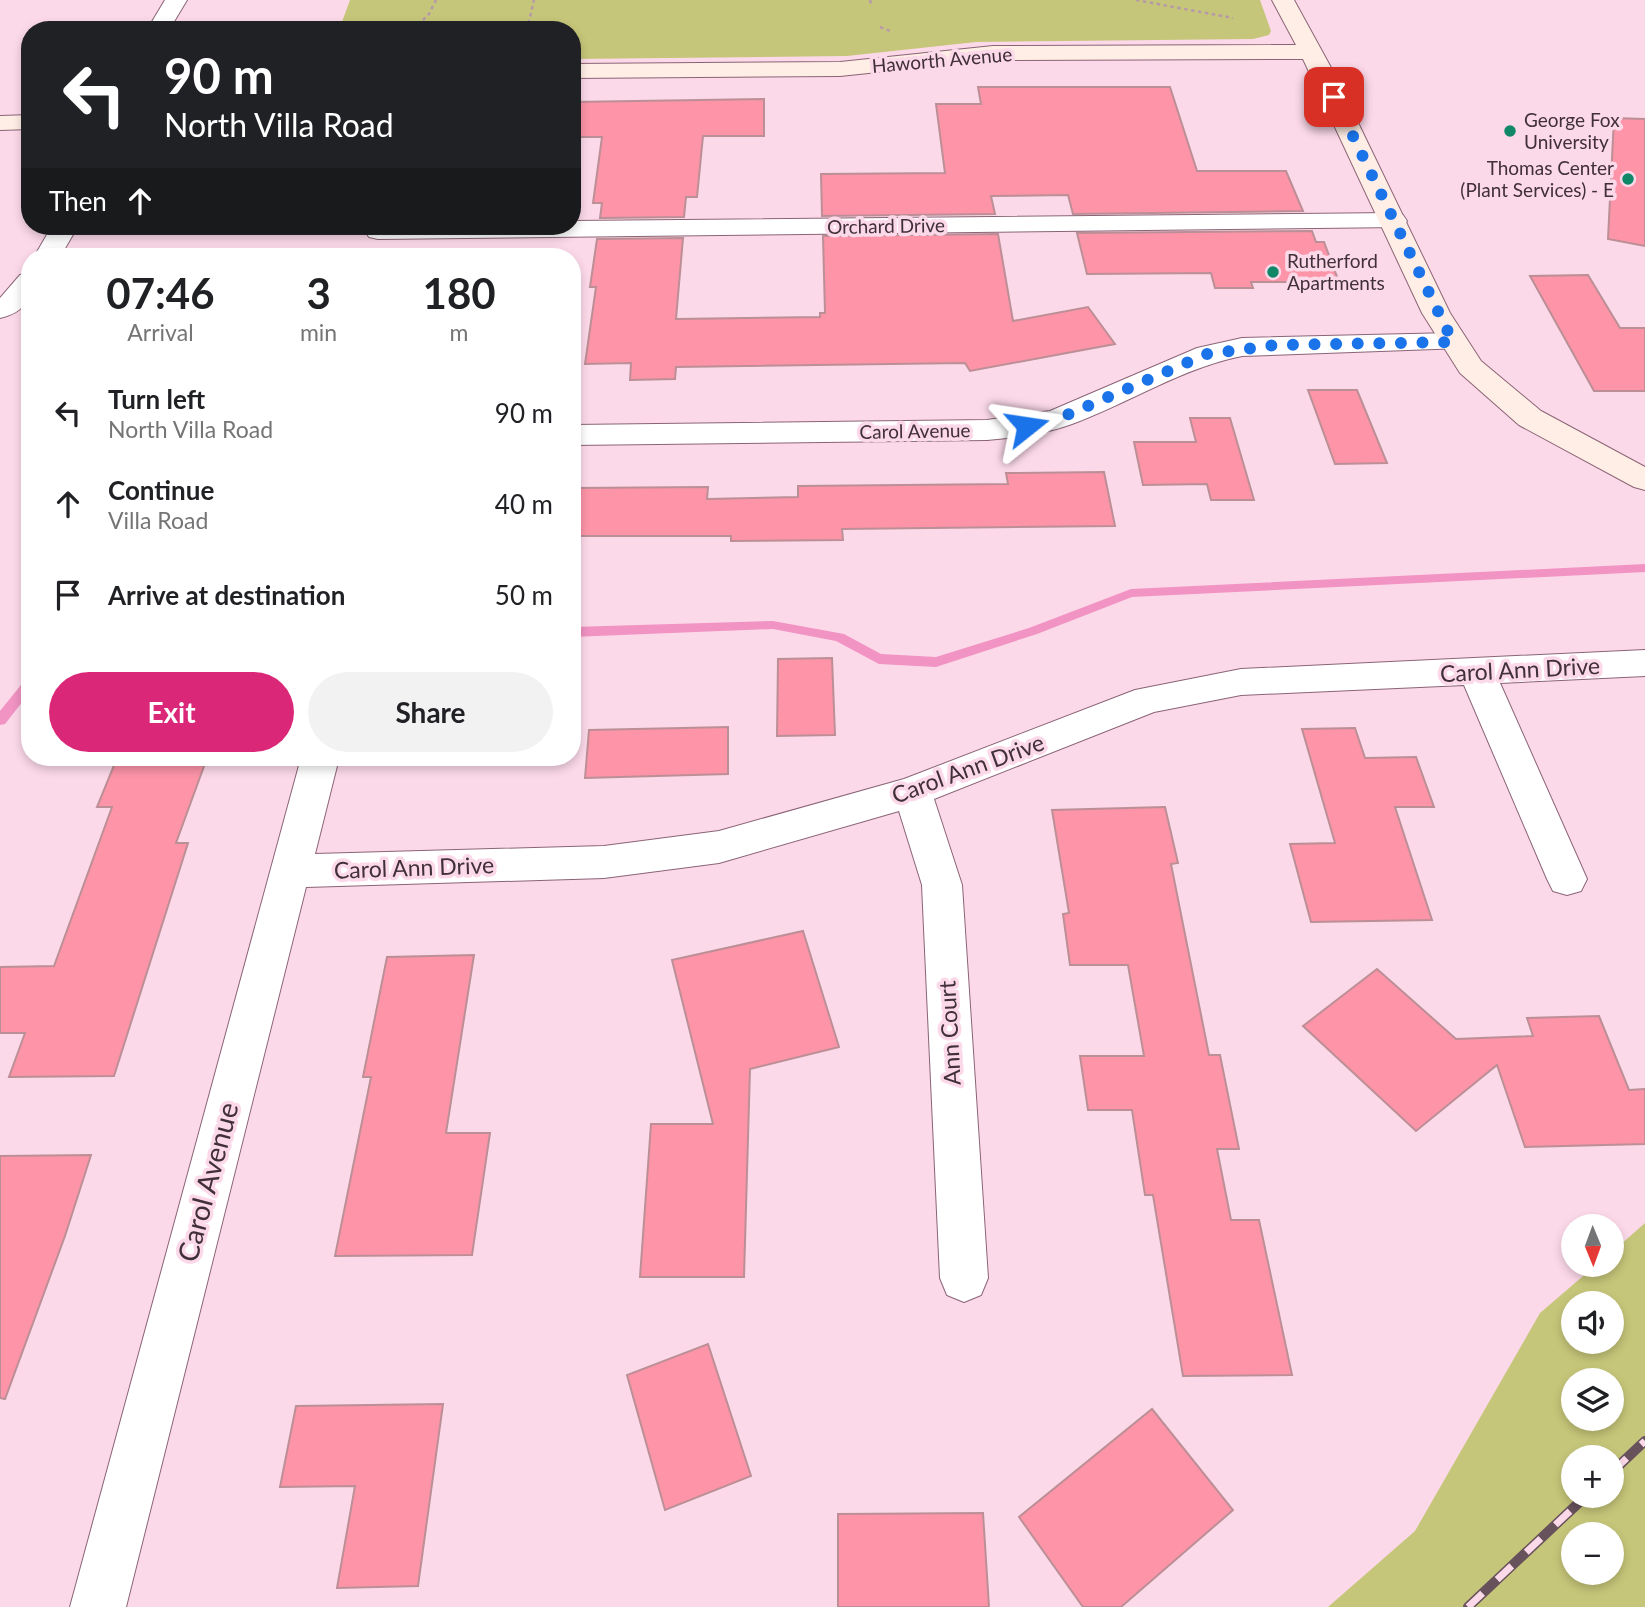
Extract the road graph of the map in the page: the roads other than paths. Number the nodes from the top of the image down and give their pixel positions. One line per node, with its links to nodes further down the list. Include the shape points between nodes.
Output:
1 (176, 0): 3 (street)
2 (1283, 0): 4 (main road)
3 (163, 21)
4 (1311, 52): 5 (main road, Haworth Avenue, via 993,53 840,69); 8 (main road)
5 (581, 71)
6 (0, 122): 7 (main road)
7 (21, 122)
8 (1394, 221): 9 (street, Orchard Drive); 12 (main road)
9 (581, 229)
10 (21, 292): 11 (street)
11 (0, 310)
12 (1453, 342): 13 (street, Carol Avenue, via 1276,345 1207,354 1060,418 1027,426); 14 (main road, via 1470,367 1521,412)
13 (581, 435)
14 (1645, 480)
15 (1645, 663): 16 (street, Carol Ann Drive)
16 (1477, 672): 18 (street, Carol Ann Drive, via 1241,682 1148,700); 20 (street)
17 (318, 766): 19 (street, Carol Avenue)
18 (912, 792): 19 (street, Carol Ann Drive, via 719,847 604,862); 21 (street, Ann Court, via 942,885)
19 (289, 871): 22 (street, Carol Avenue)
20 (1567, 879)
21 (964, 1278)
22 (98, 1607)

